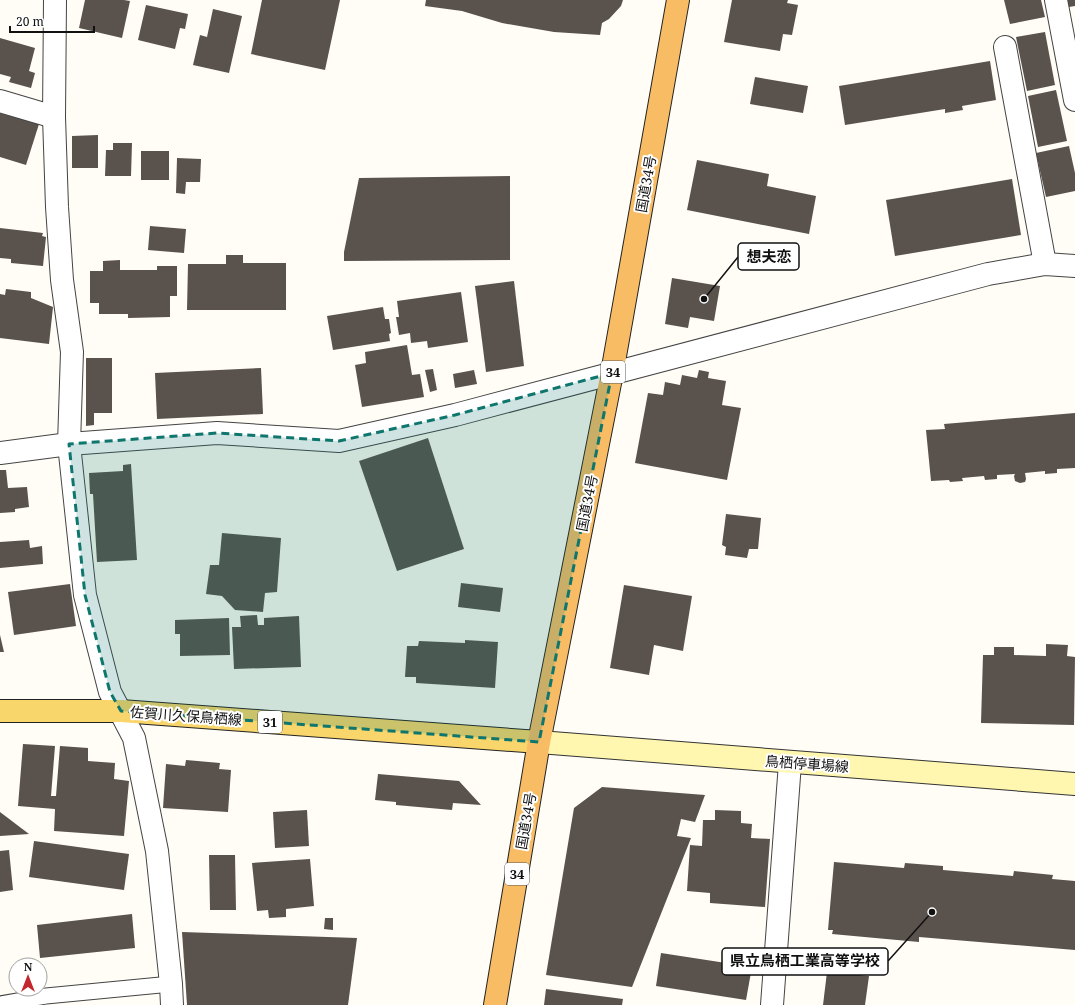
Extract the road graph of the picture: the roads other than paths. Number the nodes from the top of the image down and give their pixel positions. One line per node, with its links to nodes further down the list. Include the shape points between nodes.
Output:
1 (54, 0): 7 (street)
2 (678, 0): 10 (highway, 国道34号 / 34)
3 (1056, 0): 5 (street)
4 (1004, 47): 8 (street)
5 (1075, 100)
6 (0, 101): 7 (street)
7 (54, 117): 11 (street, via 62,280 72,352)
8 (1045, 264): 9 (street); 10 (street, via 988,274)
9 (1075, 266)
10 (612, 373): 11 (street, via 455,415 338,441 217,433); 15 (highway, 国道34号 / 34)
11 (70, 444): 12 (street); 14 (street, via 85,594 110,692)
12 (0, 452)
13 (0, 711): 14 (main road, 佐賀川久保鳥栖線 / 31)
14 (121, 711): 15 (main road, 佐賀川久保鳥栖線 / 31); 18 (street, via 134,738 157,851)
15 (539, 742): 16 (main road, 鳥栖停車場線); 20 (highway, 国道34号 / 34)
16 (790, 763): 17 (main road, 鳥栖停車場線); 21 (street)
17 (1075, 784)
18 (172, 995): 19 (lane, via 46,996)
19 (0, 1004)
20 (495, 1005)
21 (772, 1005)

